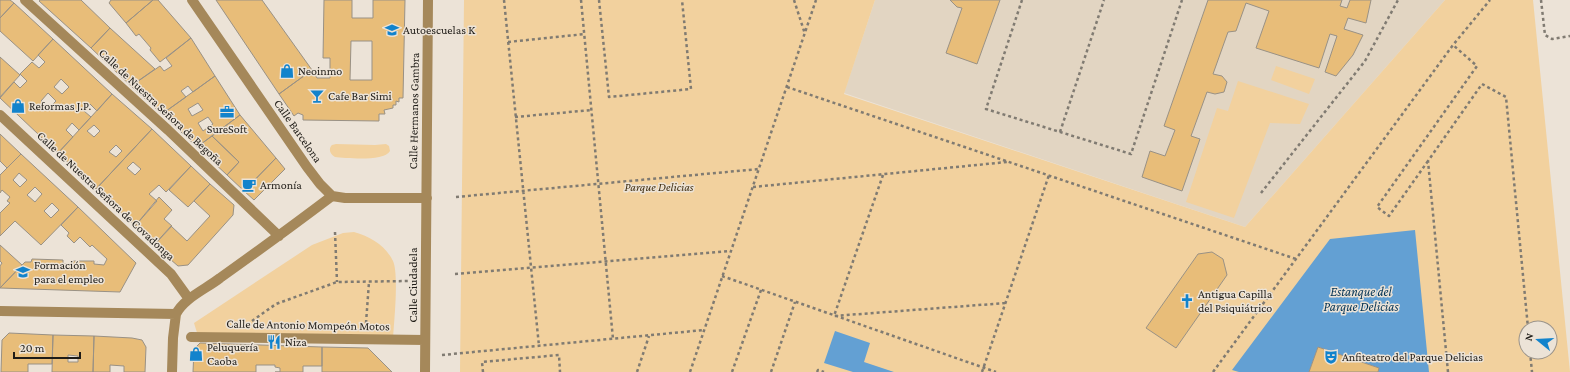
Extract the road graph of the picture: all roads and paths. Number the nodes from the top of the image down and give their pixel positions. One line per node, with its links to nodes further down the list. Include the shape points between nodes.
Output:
1 (25, 0): 39 (street, Calle de Nuestra Señora de Begoña, via 174,135)
2 (192, 0): 35 (street, Calle Barcelona, via 307,168)
3 (428, 0): 37 (street, Calle Hermanos Gambra)
4 (504, 0): 19 (path)
5 (582, 0): 16 (path)
6 (599, 0): 7 (path, via 609,97 691,89)
7 (682, 0)
8 (794, 0): 17 (path)
9 (816, 0): 17 (path)
10 (1022, 0): 25 (path, via 986,109)
11 (1104, 0): 25 (path)
12 (1182, 0): 25 (path, via 1131,154)
13 (1398, 0): 34 (path, via 1365,61)
14 (1490, 0): 20 (path)
15 (1541, 0): 18 (path, via 1545,34 1552,39)
16 (585, 34): 19 (path); 22 (path)
17 (805, 34): 21 (path)
18 (1570, 36)
19 (508, 42): 24 (path)
20 (1453, 44): 26 (path, via 1477,66 1377,207 1389,216); 41 (path)
21 (787, 87): 27 (path); 28 (path)
22 (592, 110): 24 (path); 31 (path)
23 (0, 116): 50 (street, Calle de Nuestra Señora de Covadonga, via 171,274)
24 (515, 117): 33 (path)
25 (1060, 132)
26 (1428, 161): 56 (path, via 1482,84 1506,97); 81 (path)
27 (1010, 162): 29 (path); 30 (path)
28 (759, 169): 31 (path); 32 (path)
29 (883, 175): 32 (path); 55 (path)
30 (1049, 176): 41 (path); 52 (path)
31 (598, 184): 33 (path); 42 (path)
32 (753, 187): 40 (path)
33 (523, 191): 36 (path); 43 (path)
34 (1262, 193)
35 (332, 196): 37 (street); 39 (street)
36 (456, 197)
37 (426, 198): 63 (street, Calle Ciudadela)
38 (335, 232): 47 (path)
39 (278, 236): 50 (street)
40 (731, 251): 42 (path); 45 (path)
41 (1296, 259): 80 (path)
42 (605, 262): 43 (path); 62 (path)
43 (531, 268): 44 (path); 64 (path)
44 (455, 274)
45 (722, 276): 49 (path); 57 (path)
46 (410, 281): 48 (path)
47 (337, 282): 48 (path); 60 (path, via 276,304)
48 (369, 282): 61 (path)
49 (761, 290): 51 (path); 74 (path)
50 (189, 299): 54 (street, via 179,307)
51 (795, 302): 55 (path); 75 (path)
52 (1006, 303): 55 (path); 67 (path)
53 (0, 311): 54 (street)
54 (176, 314): 68 (street)
55 (834, 316): 67 (path)
56 (1527, 320)
57 (704, 330): 58 (path); 73 (path)
58 (649, 336): 62 (path); 72 (path)
59 (191, 337): 60 (street, Calle de Antonio Mompeón Motos)
60 (231, 337): 61 (street, Calle de Antonio Mompeón Motos)
61 (365, 339): 63 (street, Calle de Antonio Mompeón Motos)
62 (613, 339): 64 (path)
63 (425, 340): 69 (street, Calle Ciudadela)
64 (539, 346): 65 (path)
65 (450, 354)
66 (1531, 360): 82 (path)
67 (983, 368): 78 (path); 79 (path)
68 (172, 372)
69 (425, 372)
70 (483, 372): 71 (path, via 482,362 559,355)
71 (560, 372)
72 (636, 372)
73 (690, 372)
74 (732, 372)
75 (771, 372)
76 (817, 372): 77 (path)
77 (824, 372)
78 (982, 372)
79 (996, 372)
80 (1213, 372)
81 (1448, 372)
82 (1532, 372)

